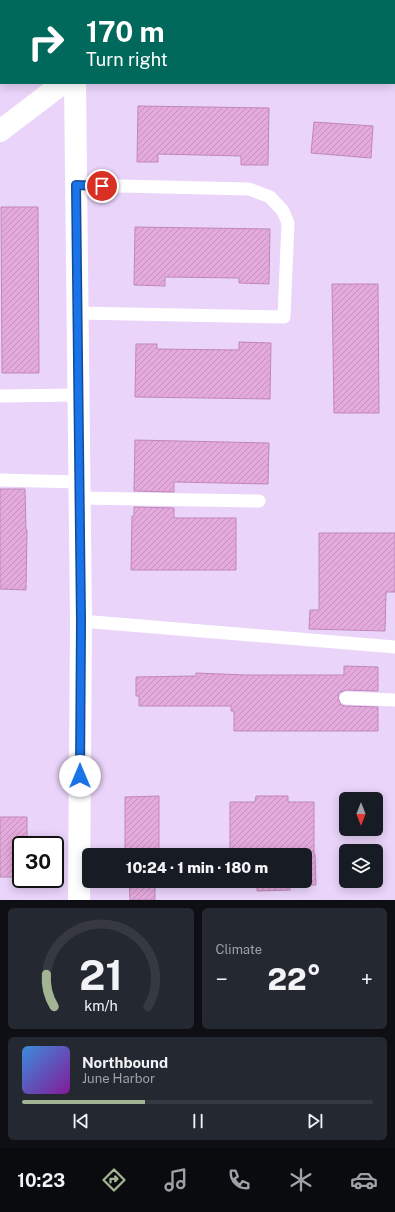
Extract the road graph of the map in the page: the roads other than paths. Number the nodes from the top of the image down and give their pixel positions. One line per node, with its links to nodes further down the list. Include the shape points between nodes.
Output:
1 (62, 84): 3 (street)
2 (75, 84): 4 (street)
3 (0, 131)
4 (76, 185): 5 (street); 5 (lane, via 249,190 270,197 283,211 288,223 284,317)
5 (77, 313): 6 (street)
6 (78, 395): 7 (lane); 9 (street)
7 (0, 396)
8 (0, 480): 9 (lane)
9 (79, 490): 10 (lane); 11 (street)
10 (259, 501)
11 (81, 621): 12 (lane); 15 (street)
12 (395, 647)
13 (346, 698): 14 (lane)
14 (395, 700)
15 (79, 900)

